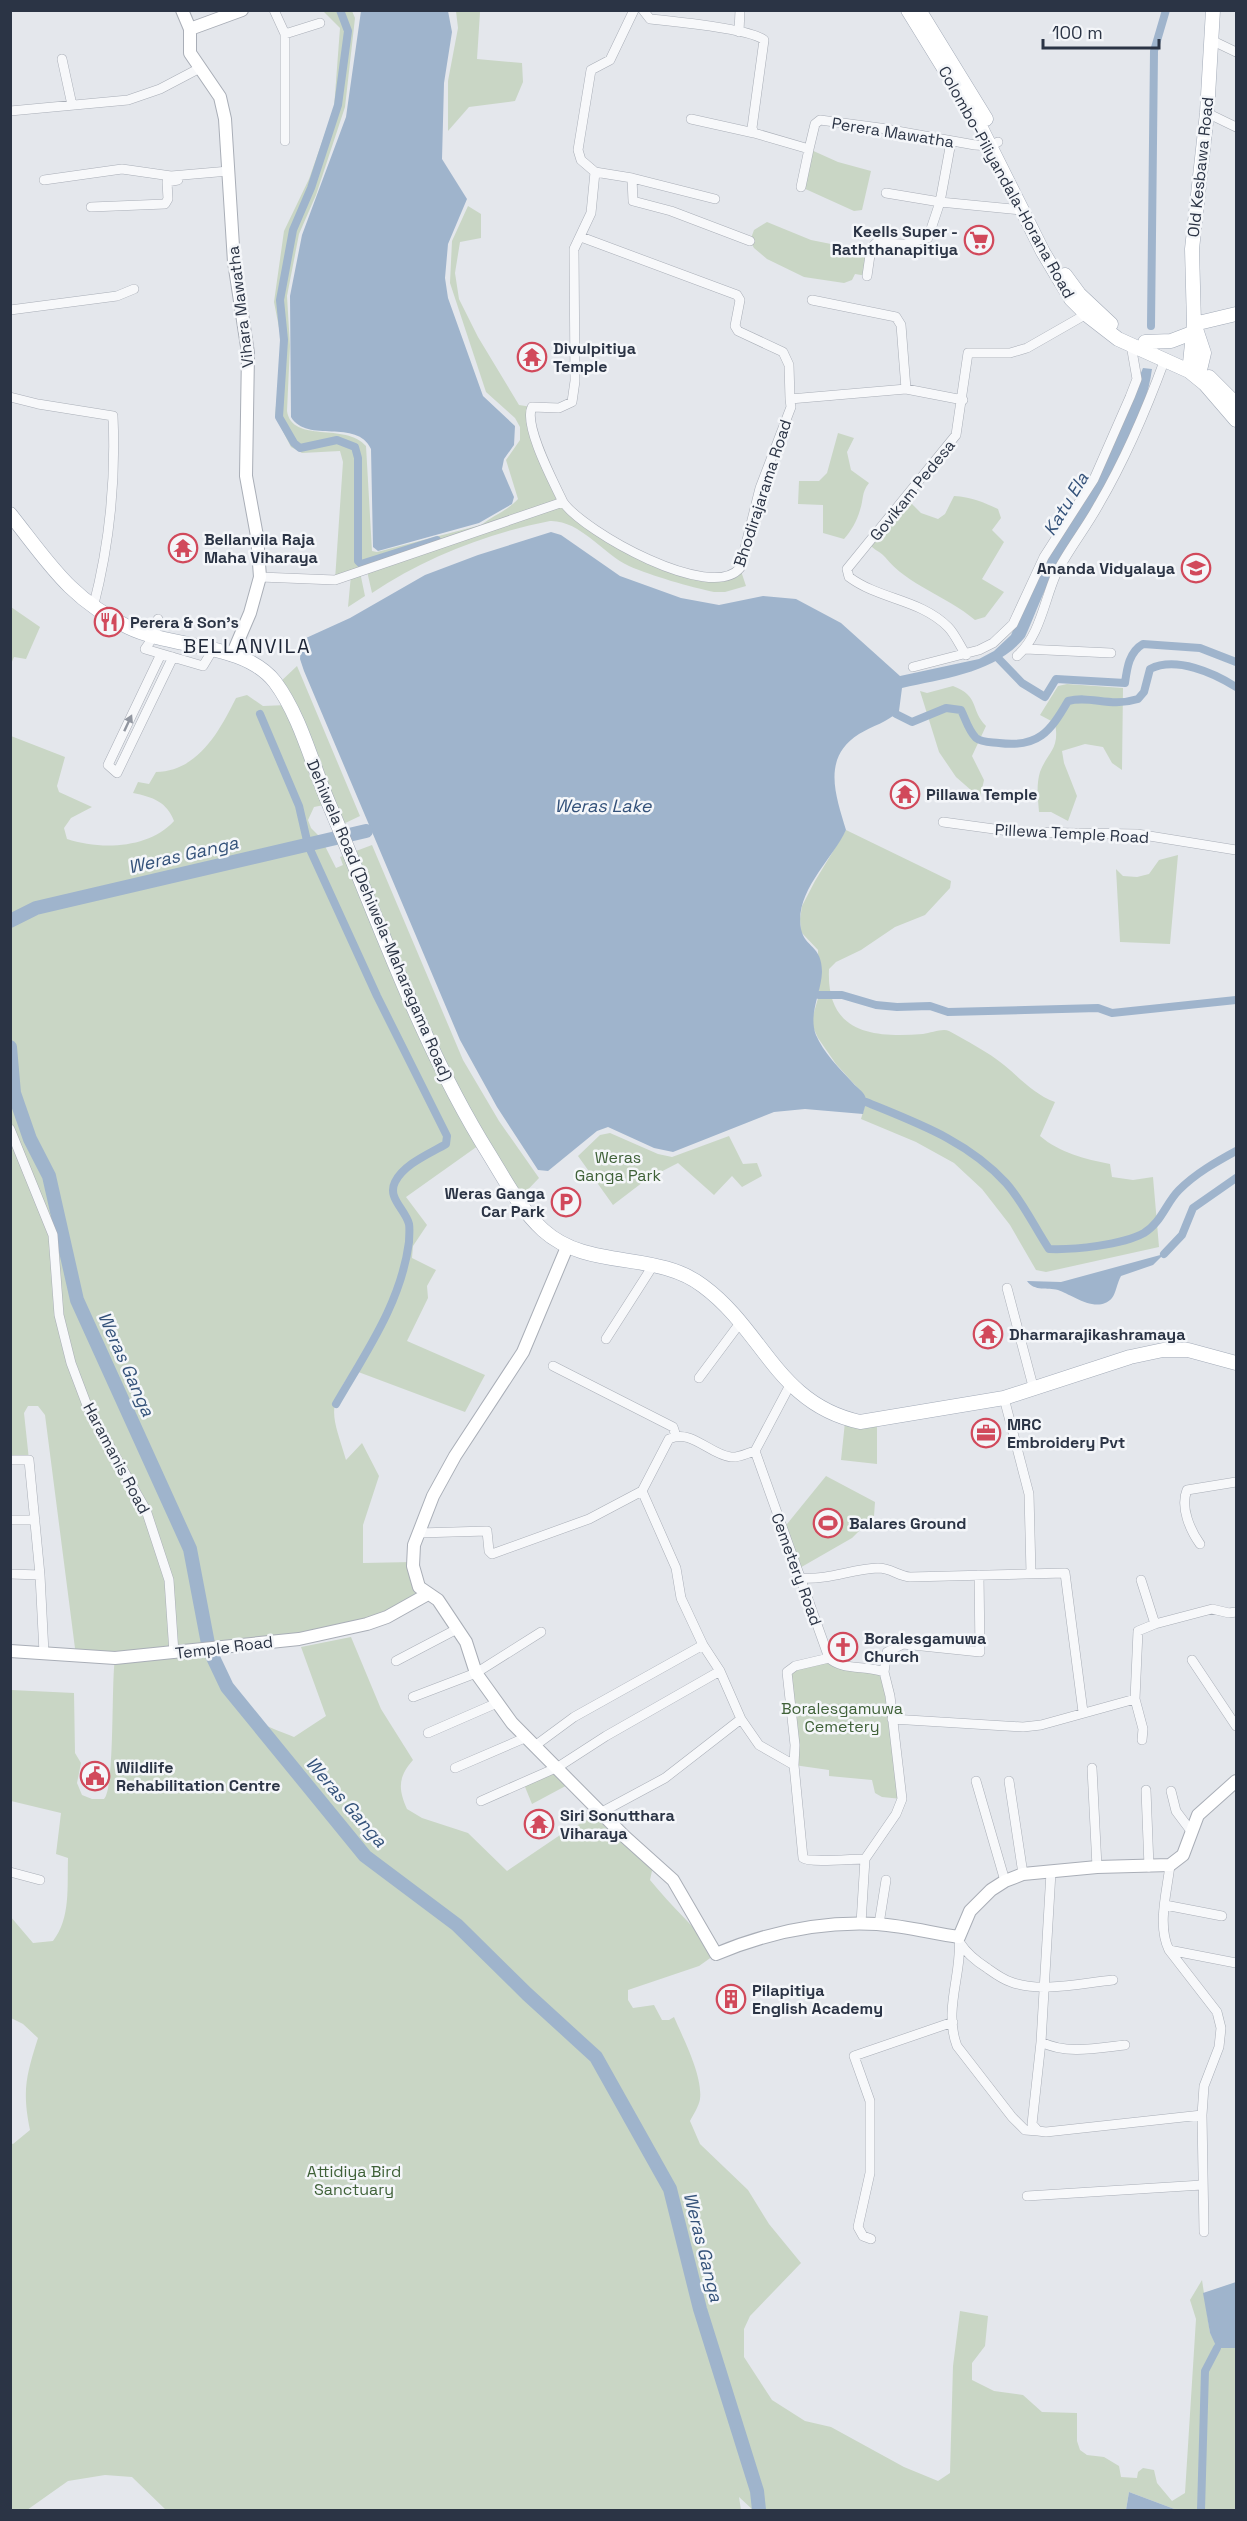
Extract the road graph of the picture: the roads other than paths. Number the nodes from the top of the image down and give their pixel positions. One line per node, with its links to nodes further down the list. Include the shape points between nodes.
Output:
1 (182, 10): 13 (street, Vihara Mawatha)
2 (242, 10): 13 (street)
3 (274, 10): 15 (street)
4 (634, 10): 30 (street, via 610,60 591,70 578,150 581,160)
5 (643, 10): 11 (street, via 651,19)
6 (674, 10): 11 (street)
7 (740, 10): 14 (street)
8 (908, 10): 28 (main road, Colombo-Piliyandala-Horana Road)
9 (919, 10): 28 (main road, Colombo-Piliyandala-Horana Road, via 954,64)
10 (1214, 10): 16 (main road, Old Kesbawa Road)
11 (673, 22): 14 (street)
12 (320, 23): 15 (street)
13 (190, 29): 19 (street, Vihara Mawatha, via 190,53)
14 (739, 32): 25 (street, via 764,40)
15 (285, 34): 26 (street)
16 (1211, 40): 17 (street); 22 (main road, Old Kesbawa Road)
17 (1236, 52)
18 (62, 60): 20 (street)
19 (200, 69): 20 (street, via 128,100); 31 (street, Vihara Mawatha, via 220,97)
20 (72, 105): 21 (street)
21 (10, 111)
22 (1207, 113): 24 (street); 48 (main road, Old Kesbawa Road, via 1192,249)
23 (691, 119): 25 (street)
24 (1236, 127)
25 (754, 133): 29 (street)
26 (285, 141)
27 (951, 142): 28 (street, Perera Mawatha); 29 (street, Perera Mawatha, via 820,120 815,124); 37 (street)
28 (994, 144): 39 (main road, Colombo-Piliyandala-Horana Road); 46 (main road, Colombo-Piliyandala-Horana Road, via 1064,273)
29 (809, 149): 34 (street)
30 (595, 172): 32 (street); 40 (street, via 591,213)
31 (229, 173): 33 (street, via 171,176 122,169); 38 (street, via 167,182 165,204); 62 (street, Vihara Mawatha, via 234,262 248,353 246,476)
32 (632, 178): 36 (street); 41 (street, via 633,201)
33 (44, 180)
34 (801, 187)
35 (886, 193): 37 (street)
36 (716, 199)
37 (940, 202): 39 (street); 42 (street, via 928,238 904,244 876,243 871,248)
38 (91, 207)
39 (1022, 210): 46 (main road, Colombo-Piliyandala-Horana Road, via 1062,287)
40 (581, 237): 56 (street, via 737,295 740,300 735,326 783,352 789,365); 60 (street, via 574,249 572,402 559,408 532,407 529,419)
41 (750, 241)
42 (867, 276)
43 (134, 289): 45 (street, via 117,296)
44 (812, 300): 54 (street, via 896,317 901,325)
45 (10, 310)
46 (1090, 312): 49 (main road, Colombo-Piliyandala-Horana Road, via 1112,335); 57 (street, Govikam Pedesa, via 1016,351 970,351)
47 (1236, 314): 48 (main road)
48 (1193, 329): 49 (main road, via 1171,341); 50 (main road, Old Kesbawa Road); 52 (main road, Old Kesbawa Road)
49 (1138, 343): 51 (main road, Colombo-Piliyandala-Horana Road); 52 (main road, Colombo-Piliyandala-Horana Road); 70 (street, via 1137,379 1094,479 1044,557 1013,624 993,643)
50 (1204, 353): 52 (main road); 53 (main road, Old Kesbawa Road)
51 (1166, 359): 52 (main road, Colombo-Piliyandala-Horana Road); 67 (street, via 1116,474 1058,572 1034,632 1021,652)
52 (1194, 370): 53 (main road, Colombo-Piliyandala-Horana Road); 59 (main road, Colombo-Piliyandala-Horana Road)
53 (1219, 386): 58 (main road, Colombo-Piliyandala-Horana Road)
54 (906, 389): 56 (street, Bhodirajarama Road); 57 (street, Bhodirajarama Road)
55 (10, 397): 63 (street, via 113,416 111,525)
56 (790, 399): 60 (street, Bhodirajarama Road, via 791,407 760,488 740,568 731,576 699,576 633,553 597,534)
57 (963, 400): 70 (street, Govikam Pedesa, via 956,435 847,569 849,577 874,593 914,605 949,627)
58 (1236, 404)
59 (1236, 420)
60 (563, 502): 62 (street, via 335,580)
61 (10, 514): 63 (main road, Dehiwela Road (Dehiwela-Maharagama Road), via 65,585)
62 (260, 577): 69 (street, Vihara Mawatha)
63 (93, 608): 65 (main road, Dehiwela Road (Dehiwela-Maharagama Road))
64 (158, 619): 65 (street)
65 (154, 636): 66 (main road, Dehiwela Road (Dehiwela-Maharagama Road)); 68 (street, via 145,649)
66 (212, 651): 69 (main road, Dehiwela Road (Dehiwela-Maharagama Road)); 71 (street, via 203,666)
67 (1111, 653)
68 (161, 654): 71 (street); 71 (street, one-way to 68, via 117,773 108,765)
69 (232, 655): 76 (main road, Dehiwela Road (Dehiwela-Maharagama Road), via 263,670 282,693 410,998 460,1102 523,1207 540,1227)
70 (966, 655): 72 (street)
71 (172, 657)
72 (913, 667)
73 (943, 822): 74 (street, Pillewa Temple Road, via 1016,832 1137,834)
74 (1236, 850)
75 (10, 1129): 110 (street, Haramanis Road, via 52,1235 59,1315 71,1363 88,1408 146,1510 169,1580)
76 (567, 1247): 77 (main road, Dehiwela Road (Dehiwela-Maharagama Road)); 94 (street, via 530,1340 455,1456)
77 (654, 1264): 79 (main road, Dehiwela Road (Dehiwela-Maharagama Road), via 696,1280); 80 (street)
78 (1007, 1288): 85 (street)
79 (740, 1323): 83 (street); 84 (main road, Dehiwela Road (Dehiwela-Maharagama Road))
80 (606, 1339)
81 (1236, 1363): 85 (main road, Dehiwela Road (Dehiwela-Maharagama Road), via 1188,1350 1163,1350 1130,1357)
82 (553, 1366): 87 (street, via 649,1412 673,1427)
83 (699, 1378)
84 (790, 1385): 86 (main road, Dehiwela Road (Dehiwela-Maharagama Road), via 816,1406 860,1422); 88 (street)
85 (1034, 1390): 86 (main road, Dehiwela Road (Dehiwela-Maharagama Road))
86 (1004, 1398): 96 (street, via 1029,1494)
87 (676, 1436): 88 (street, via 730,1457); 91 (street, via 669,1439)
88 (755, 1451): 100 (street, Cemetery Road)
89 (10, 1460): 93 (street, via 28,1460)
90 (1236, 1482): 95 (street, via 1187,1490 1183,1498 1188,1521)
91 (642, 1491): 94 (street, via 589,1519 492,1554 487,1532); 107 (street, via 661,1528 676,1568 681,1598)
92 (10, 1520): 93 (street)
93 (35, 1520): 98 (street)
94 (419, 1533): 102 (street, via 412,1562 417,1582)
95 (1200, 1544)
96 (1031, 1573): 99 (street); 120 (street, via 1065,1573)
97 (10, 1574): 98 (street)
98 (40, 1575): 109 (street)
99 (980, 1575): 100 (street, via 910,1577 878,1568); 115 (street, via 980,1652 903,1644 887,1653)
100 (801, 1578): 111 (street, Cemetery Road)
101 (1141, 1580): 104 (street)
102 (428, 1594): 105 (street, via 438,1600); 110 (street, Temple Road, via 387,1617 349,1630)
103 (1236, 1612): 104 (street, via 1212,1610)
104 (1155, 1624): 118 (street, via 1138,1631)
105 (457, 1629): 113 (street); 116 (street, via 466,1642)
106 (542, 1632): 116 (street)
107 (703, 1645): 114 (street); 126 (street)
108 (10, 1651): 109 (street, Temple Road)
109 (44, 1653): 110 (street, Temple Road, via 115,1658)
110 (177, 1653)
111 (829, 1658): 115 (street, via 839,1666 863,1666); 127 (street, via 795,1666 788,1672)
112 (1192, 1660): 123 (street)
113 (396, 1662)
114 (720, 1671): 121 (street); 128 (street)
115 (884, 1672): 122 (street)
116 (476, 1673): 117 (street); 119 (street)
117 (414, 1697)
118 (1135, 1699): 120 (street); 125 (street)
119 (497, 1703): 124 (street); 126 (street)
120 (1083, 1712): 122 (street, via 1023,1727)
121 (741, 1719): 127 (street, via 759,1745); 137 (street, via 665,1778)
122 (892, 1719): 139 (street, via 900,1807)
123 (1236, 1726)
124 (428, 1733)
125 (1142, 1740)
126 (532, 1741): 128 (street); 129 (street)
127 (794, 1765): 139 (street, via 800,1846 805,1860)
128 (558, 1767): 136 (street); 137 (street)
129 (455, 1768)
130 (1092, 1768): 141 (street)
131 (976, 1781): 148 (street)
132 (1009, 1781): 145 (street)
133 (1236, 1781): 138 (street, via 1198,1815)
134 (1146, 1790): 142 (street)
135 (1171, 1791): 138 (street, via 1176,1811)
136 (482, 1801)
137 (600, 1813): 151 (street, via 674,1880 716,1954 770,1935)
138 (1191, 1831): 140 (street, via 1183,1855)
139 (865, 1859): 151 (street)
140 (1170, 1865): 142 (street); 149 (street)
141 (1097, 1867): 142 (street); 144 (street)
142 (1149, 1867)
143 (10, 1872): 146 (street)
144 (1051, 1872): 145 (street); 157 (street)
145 (1023, 1874): 148 (street)
146 (40, 1880)
147 (886, 1880): 152 (street)
148 (1005, 1881): 153 (street, via 970,1911)
149 (1165, 1905): 150 (street); 154 (street, via 1163,1938)
150 (1222, 1916)
151 (861, 1923): 152 (street)
152 (879, 1924): 153 (street)
153 (960, 1940): 157 (street, via 973,1958 1009,1982); 158 (street)
154 (1169, 1950): 155 (street); 161 (street, via 1207,1996 1219,2020 1219,2048 1204,2086)
155 (1236, 1963)
156 (1113, 1980): 157 (street)
157 (1043, 1986): 159 (street)
158 (953, 2022): 162 (street, via 957,2046 1012,2117 1025,2130); 166 (street, via 854,2056 870,2101 870,2173 858,2227 863,2236)
159 (1041, 2042): 160 (street, via 1051,2048 1084,2050); 162 (street, via 1032,2124)
160 (1125, 2045)
161 (1202, 2115): 162 (street); 163 (street)
162 (1038, 2131)
163 (1202, 2184): 164 (street); 165 (street)
164 (1027, 2196)
165 (1204, 2232)
166 (871, 2239)

